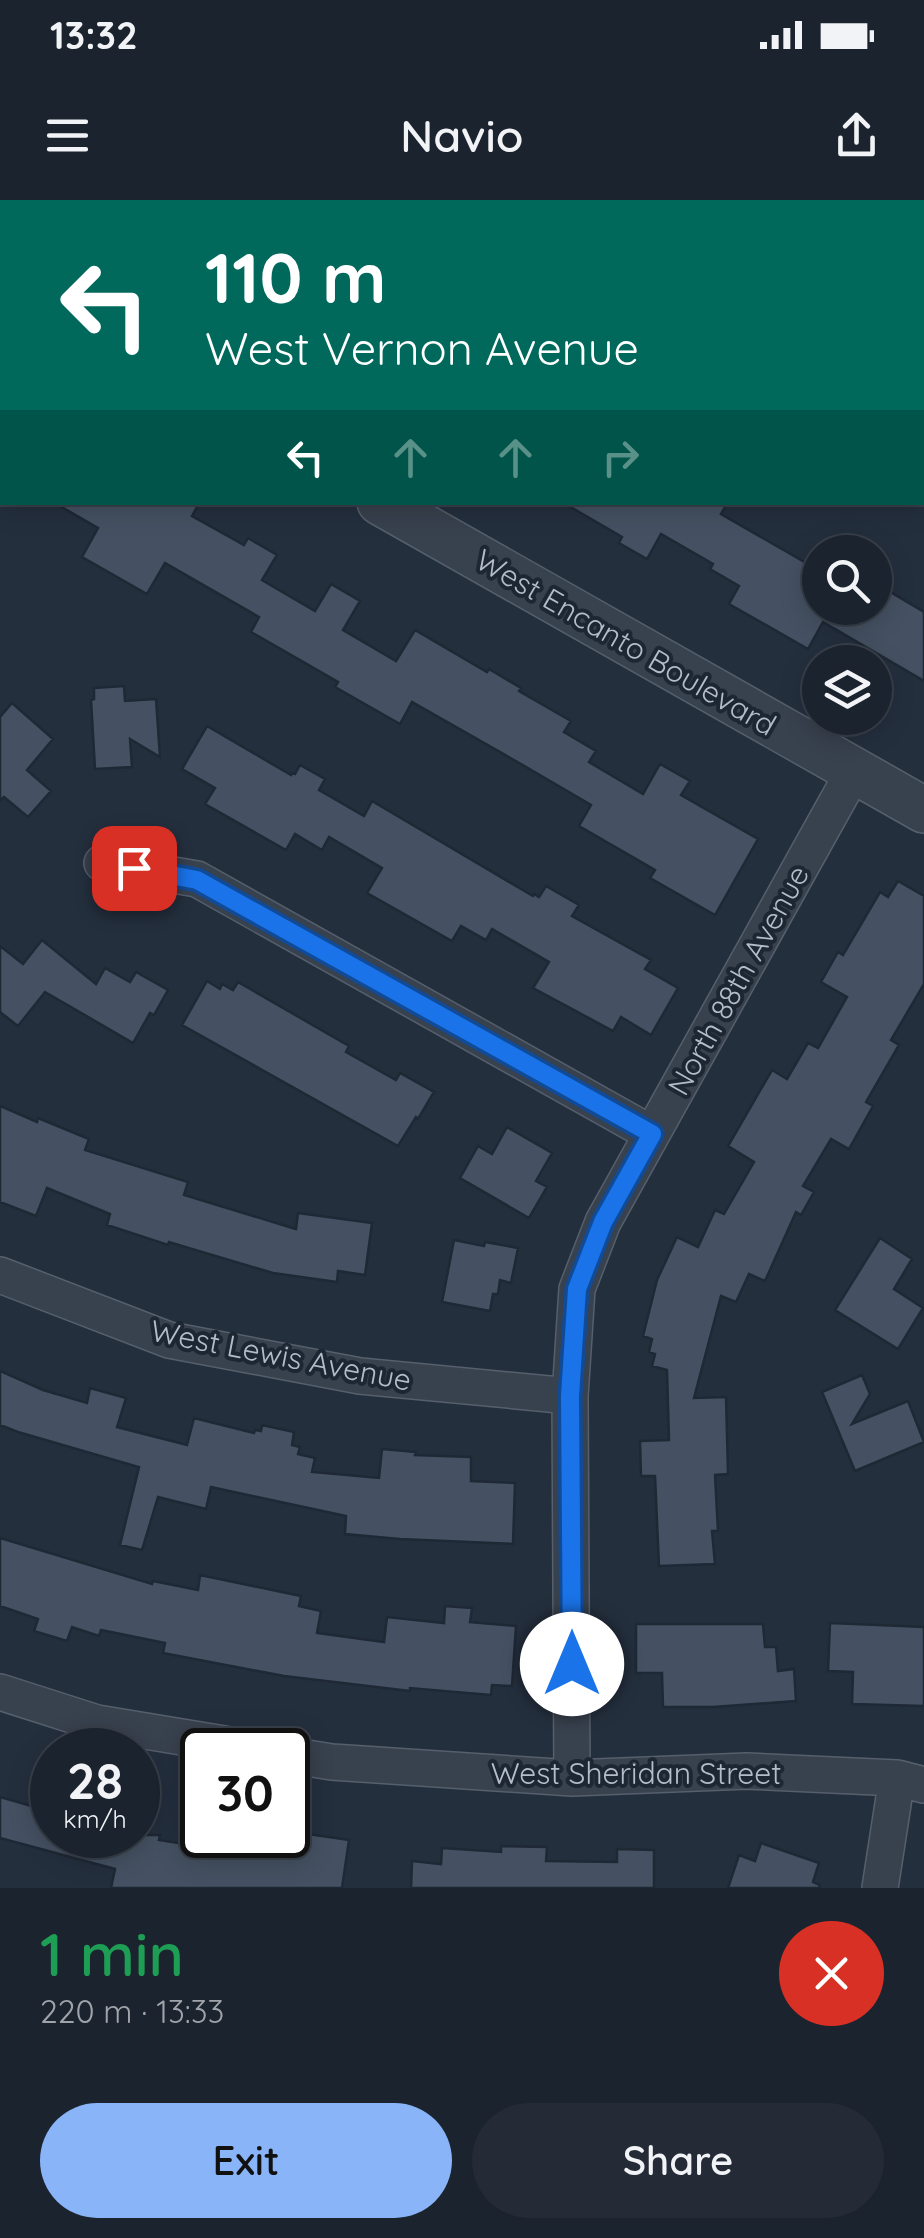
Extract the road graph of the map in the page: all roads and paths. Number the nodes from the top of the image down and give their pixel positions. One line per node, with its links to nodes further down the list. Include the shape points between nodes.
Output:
1 (385, 505): 2 (street, West Encanto Boulevard)
2 (854, 771): 3 (street, West Encanto Boulevard); 5 (street, North 88th Avenue)
3 (924, 810)
4 (102, 863): 5 (street, via 197,880)
5 (652, 1134): 7 (street, North 88th Avenue, via 603,1222 577,1289)
6 (0, 1276): 7 (street, West Lewis Avenue, via 169,1340 360,1376)
7 (570, 1396): 11 (street, North 88th Avenue)
8 (0, 1692): 9 (street, via 97,1723)
9 (180, 1737)
10 (310, 1758): 11 (street, West Sheridan Street)
11 (572, 1778): 12 (street, West Sheridan Street, via 747,1772)
12 (910, 1782): 13 (street)
13 (880, 1888)

